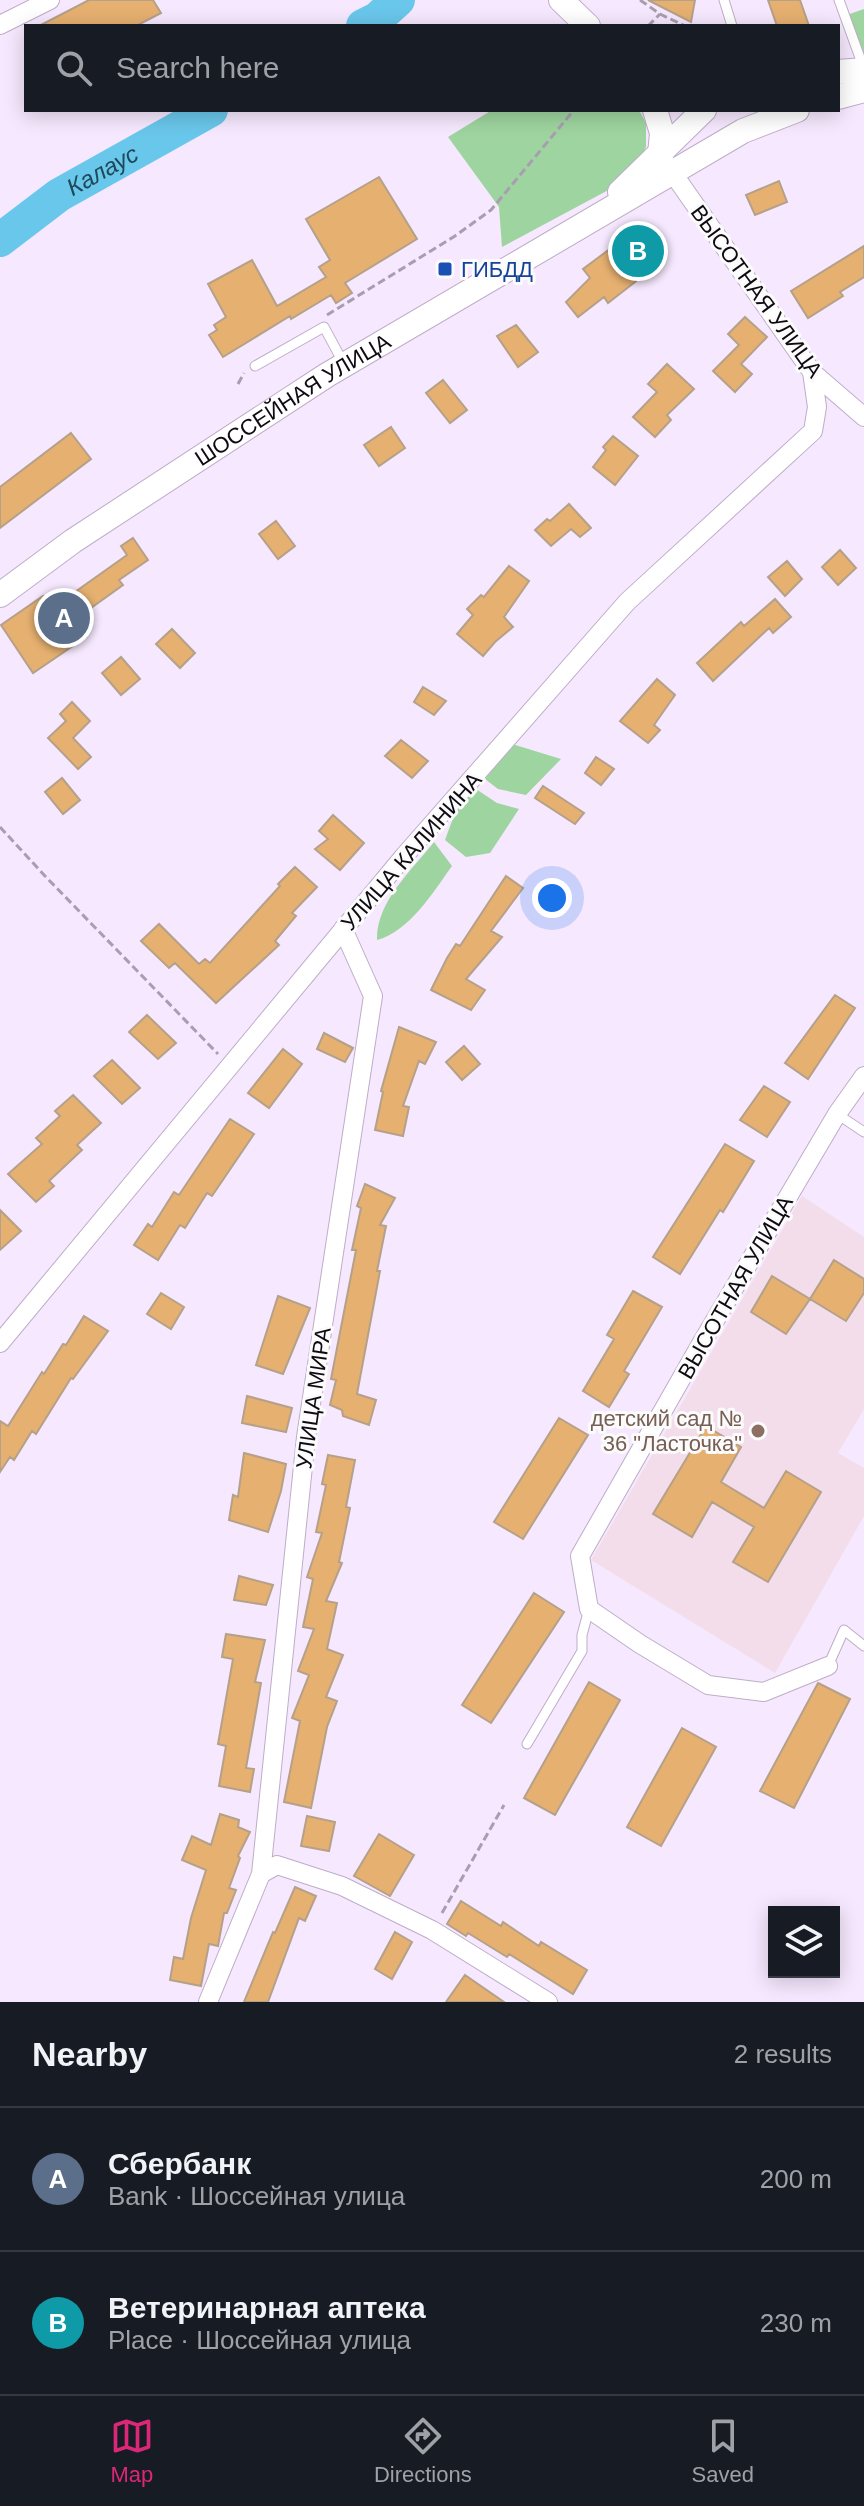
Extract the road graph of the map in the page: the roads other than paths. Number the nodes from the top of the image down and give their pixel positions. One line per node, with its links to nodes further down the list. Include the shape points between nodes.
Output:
1 (50, 0): 9 (street)
2 (561, 0): 6 (street)
3 (579, 0): 7 (street)
4 (724, 0): 8 (lane)
5 (839, 0): 10 (lane)
6 (586, 24)
7 (604, 24)
8 (731, 24)
9 (0, 25)
10 (864, 69): 11 (street)
11 (840, 72)
12 (864, 82): 13 (street)
13 (840, 84)
14 (864, 90): 15 (street)
15 (840, 96)
16 (656, 112): 20 (street)
17 (703, 112): 20 (street)
18 (717, 112): 20 (street)
19 (792, 112): 20 (street)
20 (666, 164): 21 (street); 21 (street, via 635,195); 24 (street, ВЫСОТНАЯ УЛИЦА)
21 (593, 218): 23 (street, ШОССЕЙНАЯ УЛИЦА)
22 (252, 364): 23 (lane, via 324,327)
23 (344, 364): 26 (street, ШОССЕЙНАЯ УЛИЦА, via 73,541)
24 (812, 372): 25 (street, ВЫСОТНАЯ УЛИЦА); 27 (street, УЛИЦА КАЛИНИНА, via 817,407 813,431 627,602)
25 (864, 417)
26 (0, 595)
27 (343, 929): 31 (street, УЛИЦА КАЛИНИНА); 36 (street, УЛИЦА МИРА, via 373,996 306,1437)
28 (864, 1076): 29 (street, ВЫСОТНАЯ УЛИЦА)
29 (837, 1114): 30 (lane); 32 (street, ВЫСОТНАЯ УЛИЦА, via 580,1556)
30 (864, 1132)
31 (0, 1343)
32 (589, 1609): 34 (street, via 708,1685 764,1692); 35 (lane, via 582,1651)
33 (864, 1646): 34 (lane, via 844,1630)
34 (828, 1666)
35 (527, 1744)
36 (261, 1874): 37 (street, УЛИЦА МИРА); 38 (street, via 277,1865 342,1886 432,1930)
37 (208, 2002)
38 (548, 2002)

